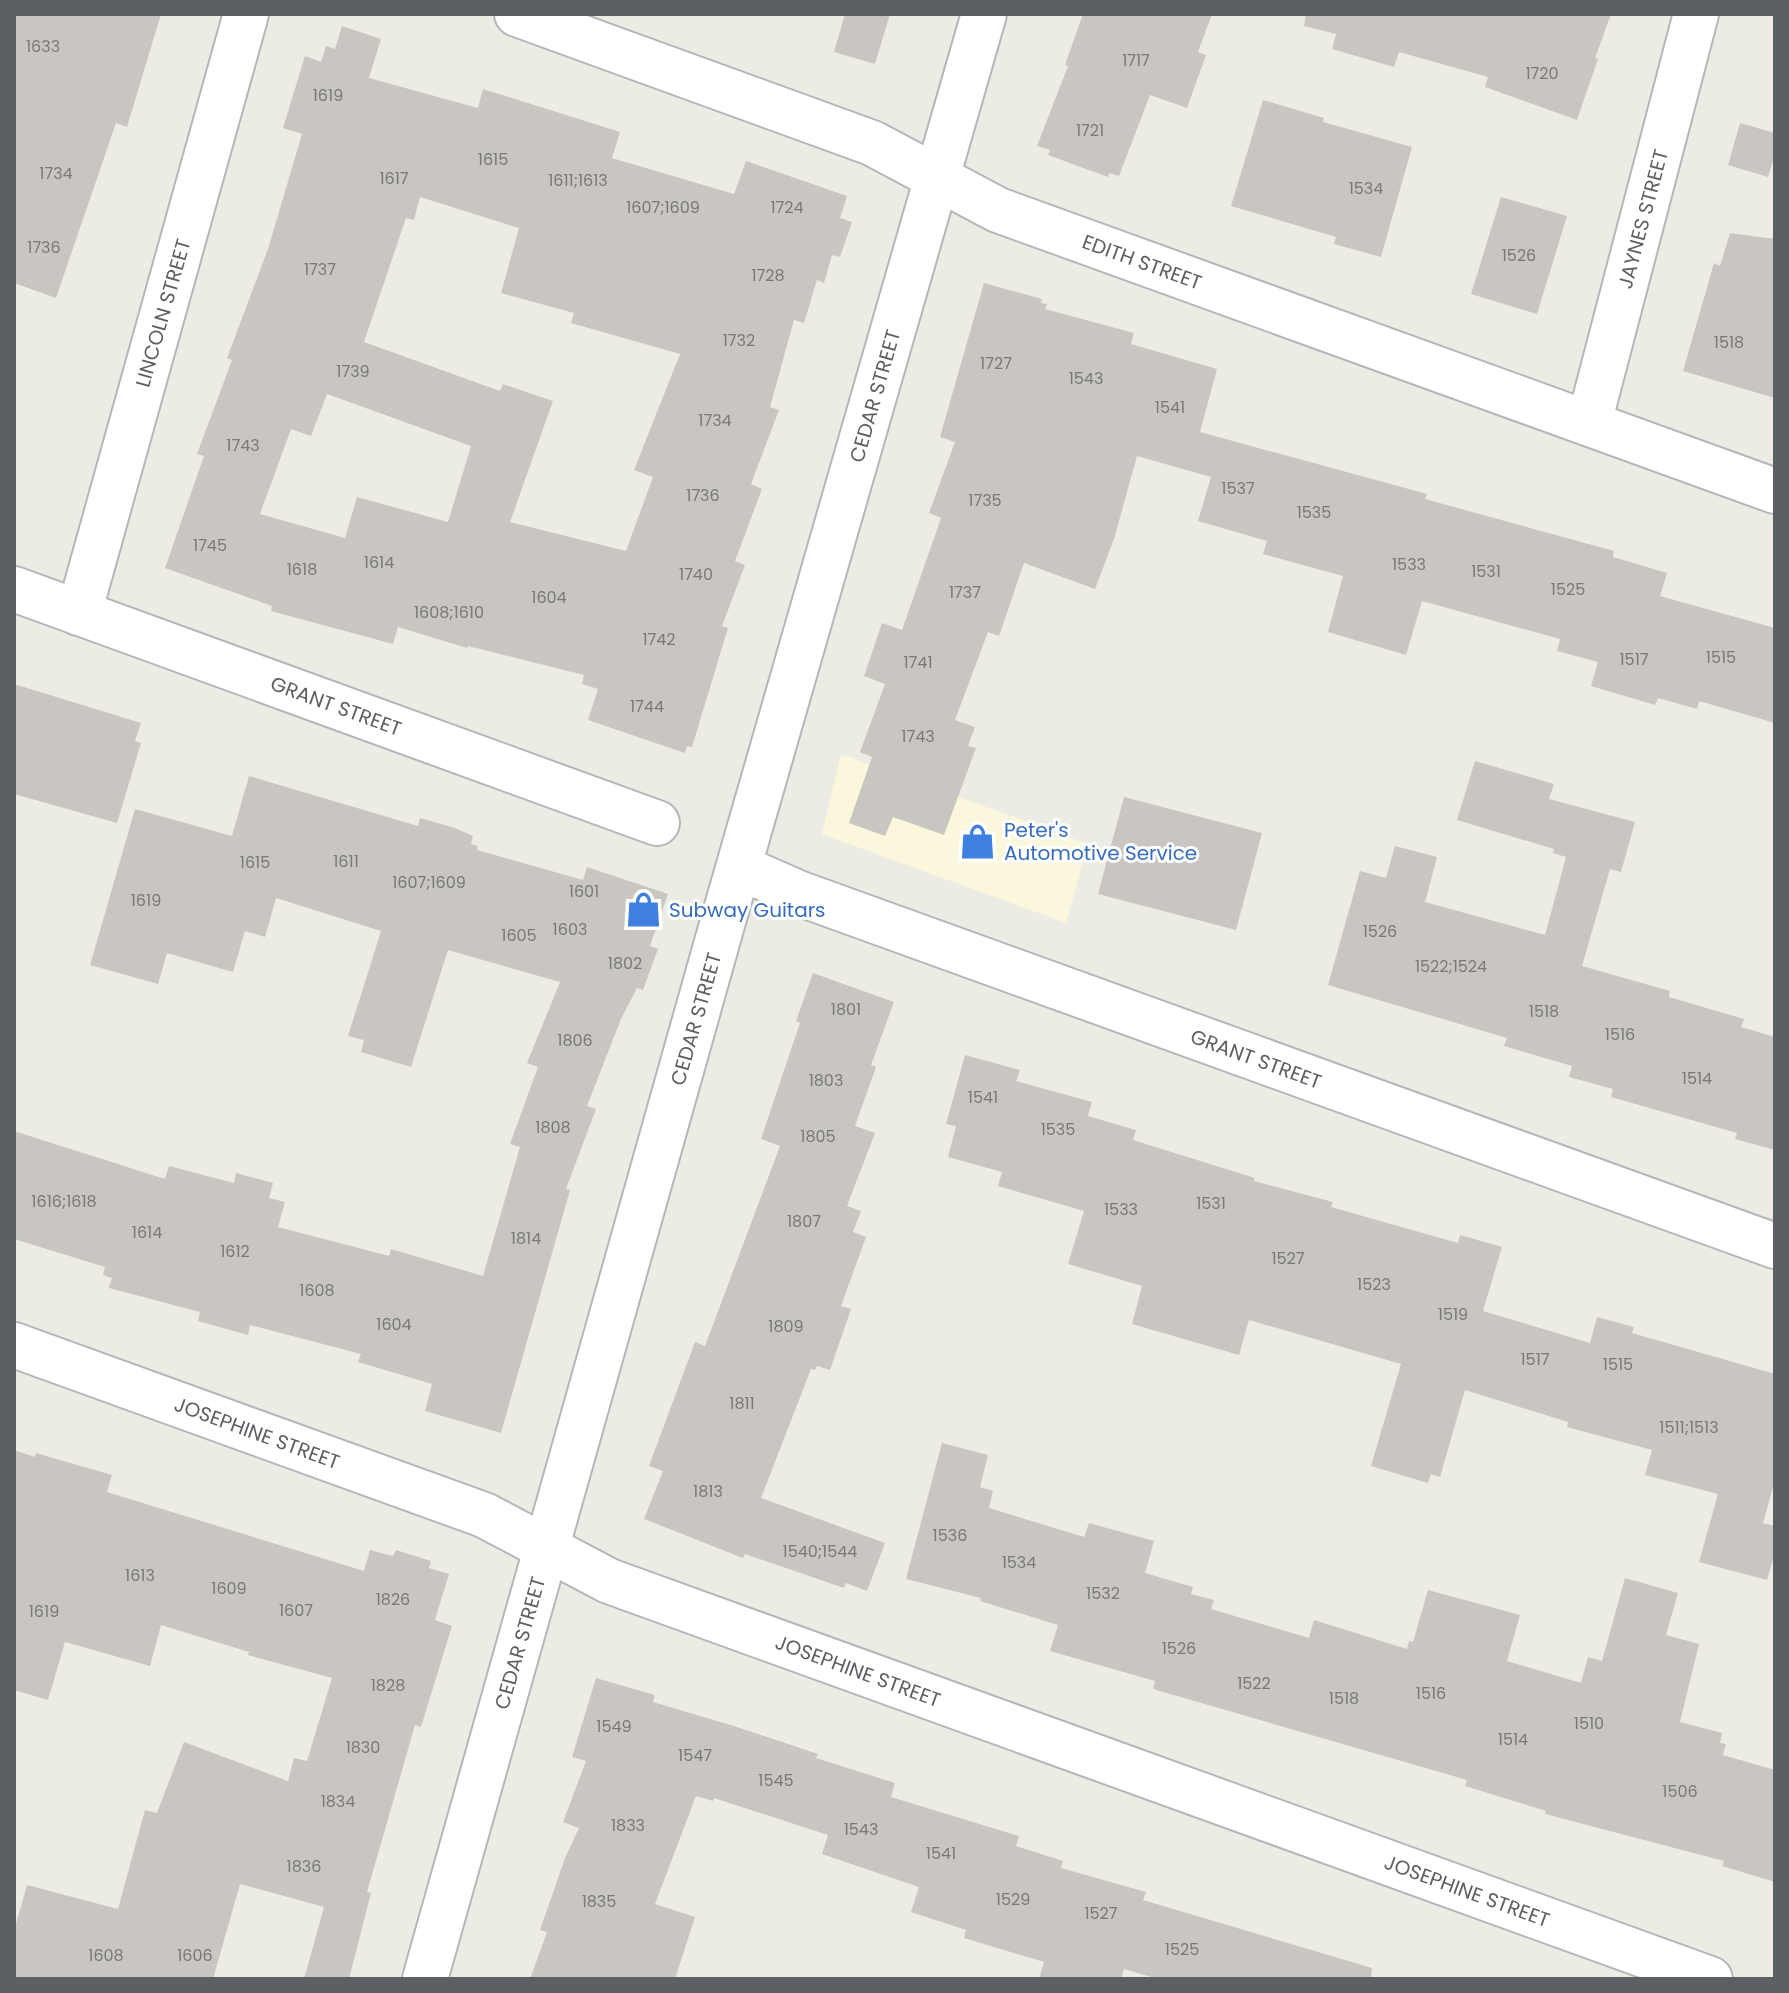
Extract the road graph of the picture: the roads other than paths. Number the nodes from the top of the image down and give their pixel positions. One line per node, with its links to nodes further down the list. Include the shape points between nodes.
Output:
1 (246, 14): 9 (street, LINCOLN STREET)
2 (517, 14): 5 (street, EDITH STREET, via 872,143)
3 (984, 14): 5 (street, CEDAR STREET)
4 (1696, 14): 6 (street, JAYNES STREET)
5 (937, 178): 6 (street, EDITH STREET, via 998,210); 11 (street, CEDAR STREET)
6 (1589, 423): 7 (street, EDITH STREET)
7 (1775, 491)
8 (14, 589): 9 (street, GRANT STREET)
9 (79, 613): 10 (street, GRANT STREET)
10 (657, 823)
11 (739, 867): 12 (street, GRANT STREET, via 798,893); 14 (street, CEDAR STREET)
12 (1775, 1246)
13 (14, 1345): 14 (street, JOSEPHINE STREET, via 484,1515)
14 (547, 1549): 15 (street, CEDAR STREET); 16 (street, JOSEPHINE STREET, via 609,1581)
15 (425, 1979)
16 (1710, 1979)

